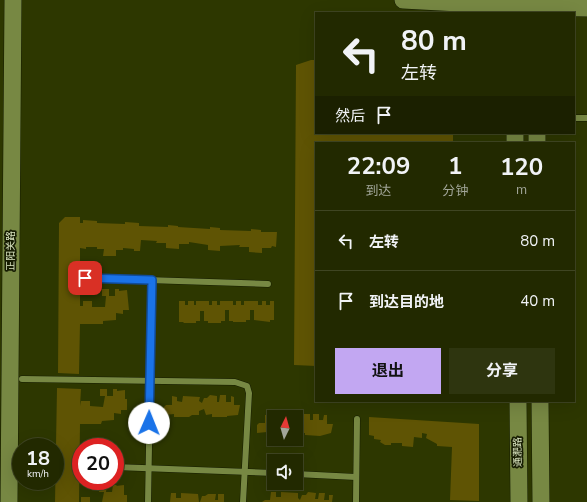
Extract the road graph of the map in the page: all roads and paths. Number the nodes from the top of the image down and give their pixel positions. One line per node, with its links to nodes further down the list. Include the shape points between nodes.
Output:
1 (13, 0): 23 (street, 正阳关路)
2 (403, 0): 3 (street)
3 (446, 2): 4 (street); 7 (street)
4 (514, 6): 5 (street)
5 (536, 7): 6 (street)
6 (587, 8)
7 (468, 12)
8 (587, 12): 9 (street)
9 (575, 16)
10 (575, 118): 11 (lane)
11 (587, 118)
12 (85, 278): 13 (lane)
13 (152, 280): 14 (lane); 24 (lane)
14 (268, 284)
15 (22, 379): 25 (lane, via 235,382 247,386 249,393)
16 (518, 402): 27 (street, 通淝路)
17 (540, 402): 28 (street)
18 (357, 419): 22 (lane)
19 (124, 467): 20 (lane)
20 (267, 473)
21 (303, 474): 22 (lane)
22 (356, 477): 26 (lane)
23 (9, 502)
24 (148, 502)
25 (243, 502)
26 (356, 502)
27 (519, 502)
28 (541, 502)

